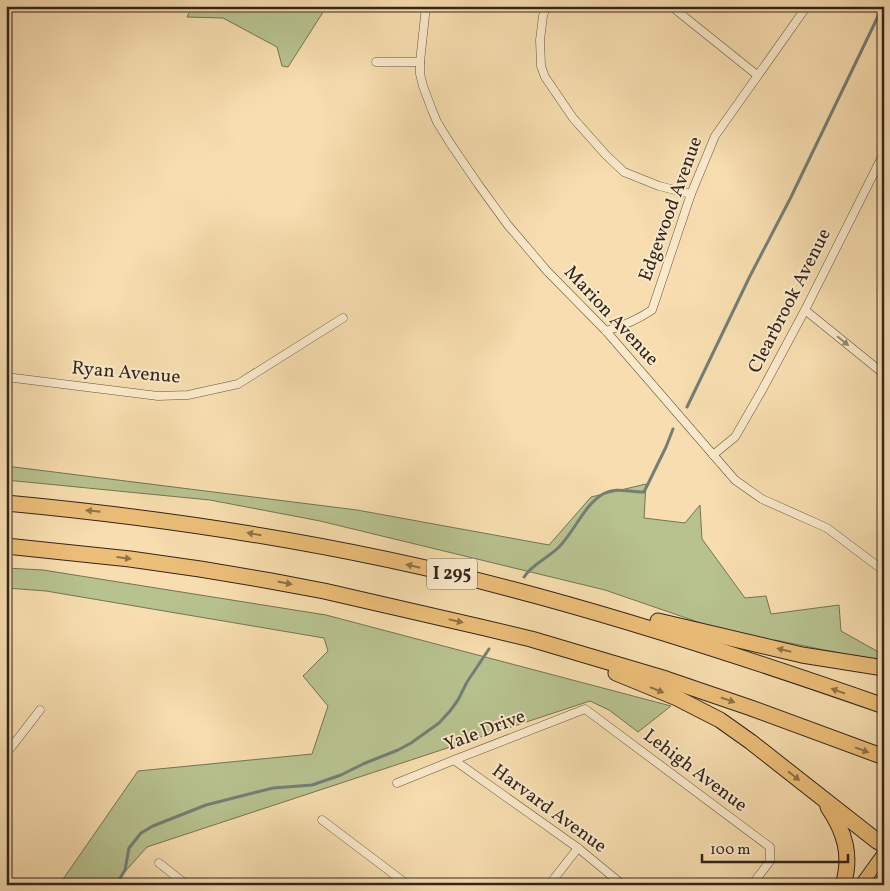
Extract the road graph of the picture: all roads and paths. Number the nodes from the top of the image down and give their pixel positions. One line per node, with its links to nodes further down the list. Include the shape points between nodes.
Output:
1 (426, 6): 6 (street, Marion Avenue)
2 (546, 6): 11 (street, via 540,40 542,66 545,77 573,118 624,172)
3 (671, 6): 7 (street)
4 (807, 6): 7 (street, Edgewood Avenue)
5 (376, 62): 6 (street)
6 (420, 62): 14 (street, Marion Avenue, via 423,86 437,122 463,163 523,243)
7 (757, 76): 11 (street, Edgewood Avenue, via 715,136)
8 (884, 153): 9 (street, Clearbrook Avenue)
9 (876, 166): 10 (street); 12 (street, Clearbrook Avenue)
10 (884, 172)
11 (691, 194): 14 (street, Edgewood Avenue, via 652,310)
12 (804, 310): 15 (street, one-way to 15); 17 (street, Clearbrook Avenue, via 735,437)
13 (342, 318): 16 (street, Ryan Avenue, via 238,384 188,395 158,396)
14 (606, 332): 17 (street, Marion Avenue)
15 (884, 374)
16 (6, 377)
17 (713, 455): 20 (street, Marion Avenue, via 734,480 762,499 827,528)
18 (6, 503): 21 (highway, I 295, one-way to 18, via 378,558 229,530 128,515)
19 (6, 546): 22 (highway, I 295, one-way to 22, via 130,559 271,580)
20 (884, 571)
21 (512, 589): 23 (highway, one-way to 21, via 802,655); 24 (highway, I 295, one-way to 21, via 698,643)
22 (531, 639): 28 (highway, I 295, one-way to 28, via 666,679); 31 (highway, one-way to 31, via 677,698 706,713 730,727)
23 (884, 668)
24 (884, 706)
25 (585, 709): 29 (street, Yale Drive); 42 (street, Lehigh Avenue, via 770,847 770,861)
26 (40, 710): 27 (street)
27 (6, 754)
28 (884, 757)
29 (454, 760): 30 (street, Yale Drive); 34 (street, Harvard Avenue)
30 (397, 783)
31 (820, 796): 33 (highway); 43 (highway, via 830,808 843,835 847,866)
32 (322, 820): 39 (street)
33 (884, 845)
34 (578, 848): 40 (street); 41 (street, Harvard Avenue)
35 (884, 853): 44 (main road)
36 (159, 863): 38 (street)
37 (884, 880): 45 (main road)
38 (187, 885)
39 (408, 885)
40 (549, 885)
41 (623, 885)
42 (752, 885)
43 (843, 885)
44 (860, 885)
45 (879, 885)

